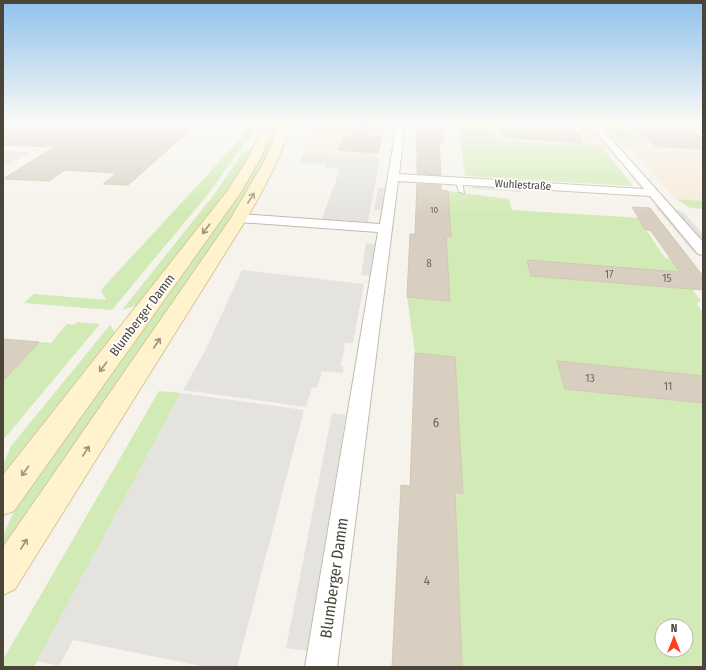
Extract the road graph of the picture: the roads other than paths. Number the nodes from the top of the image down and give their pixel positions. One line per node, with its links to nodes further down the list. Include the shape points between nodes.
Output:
1 (256, 154): 10 (main road, Blumberger Damm, one-way to 10, via 234,192)
2 (276, 154): 7 (main road, Blumberger Damm, one-way to 2)
3 (396, 154): 5 (street, Blumberger Damm)
4 (619, 154): 6 (street)
5 (393, 177): 6 (street, Wuhlestraße, via 460,187); 8 (street, Blumberger Damm)
6 (652, 193): 9 (street)
7 (239, 218): 8 (street); 11 (main road, Blumberger Damm, one-way to 7)
8 (386, 228): 12 (street, Blumberger Damm)
9 (703, 251)
10 (3, 500)
11 (3, 577)
12 (321, 667)

